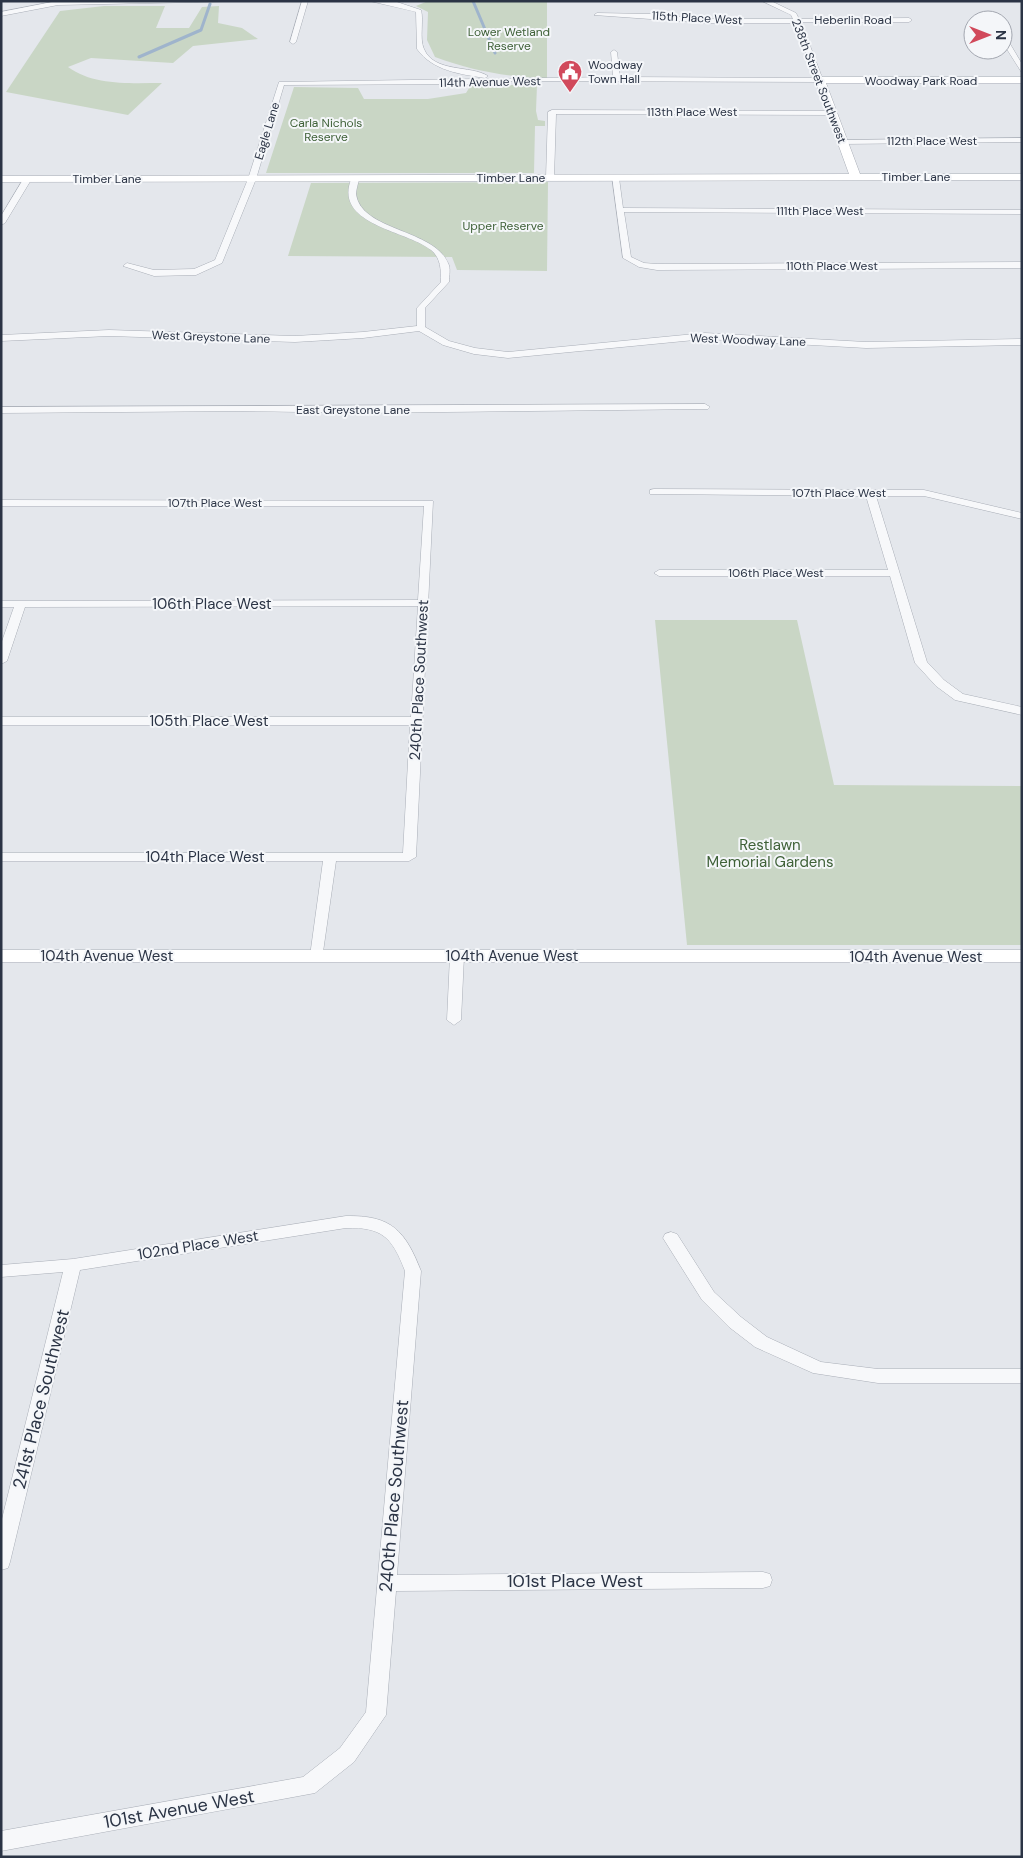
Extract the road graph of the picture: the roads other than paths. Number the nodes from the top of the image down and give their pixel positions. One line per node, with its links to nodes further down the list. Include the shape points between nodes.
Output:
1 (242, 1): 5 (street)
2 (305, 1): 10 (street)
3 (373, 1): 14 (street, via 397,4 419,12 420,49 431,61 467,73)
4 (766, 1): 8 (street, 238th Street Southwest, via 794,14)
5 (46, 2): 6 (street)
6 (1, 14)
7 (597, 15): 8 (street, 115th Place West, via 708,21)
8 (798, 20): 9 (street, Heberlin Road); 16 (street, 238th Street Southwest)
9 (909, 20)
10 (293, 42)
11 (614, 52): 15 (street)
12 (1013, 55): 13 (street)
13 (1022, 71)
14 (509, 79): 15 (street, 114th Avenue West); 18 (street, 114th Avenue West)
15 (617, 80): 16 (street, 114th Avenue West)
16 (820, 80): 17 (street, Woodway Park Road); 19 (street, 238th Street Southwest)
17 (1022, 80)
18 (281, 83): 27 (street, Eagle Lane)
19 (832, 113): 21 (street, 238th Street Southwest); 23 (street, 113th Place West, via 552,112)
20 (1022, 140): 21 (street, 112th Place West)
21 (842, 142): 25 (street, 238th Street Southwest)
22 (1022, 177): 25 (street, Timber Lane)
23 (550, 178): 24 (street, Timber Lane); 28 (street, Timber Lane)
24 (615, 178): 25 (street, Timber Lane); 30 (street)
25 (856, 178)
26 (1, 179): 29 (street, Timber Lane)
27 (252, 179): 28 (street, Timber Lane); 29 (street, Timber Lane); 34 (street, Eagle Lane, via 219,261 196,272 154,273)
28 (355, 179): 35 (street, via 352,193 356,206 374,220 434,248 445,264 445,282 421,308)
29 (28, 180): 32 (street)
30 (619, 210): 31 (street, 111th Place West); 33 (street, 110th Place West, via 627,258 642,265)
31 (1022, 212)
32 (1, 223)
33 (1022, 265)
34 (127, 266)
35 (421, 328): 36 (street, West Greystone Lane, via 295,339 109,333); 37 (street, West Woodway Lane, via 446,343 474,351 508,355 705,336 866,345)
36 (1, 338)
37 (1022, 342)
38 (706, 407): 39 (street, East Greystone Lane)
39 (1, 410)
40 (654, 492): 41 (street, 107th Place West)
41 (870, 493): 44 (street, 107th Place West, via 924,493); 46 (street)
42 (1, 503): 43 (street, 107th Place West)
43 (429, 503): 47 (street, 240th Place Southwest)
44 (1022, 516)
45 (659, 572): 46 (street, 106th Place West)
46 (893, 573): 51 (street, via 921,663 959,697)
47 (423, 603): 49 (street, 106th Place West); 52 (street, 240th Place Southwest)
48 (1, 604): 49 (street, 106th Place West)
49 (21, 604): 50 (street)
50 (1, 661)
51 (1022, 712)
52 (416, 721): 53 (street, 105th Place West); 56 (street, 240th Place Southwest)
53 (1, 722)
54 (1, 857): 55 (street, 104th Place West)
55 (330, 857): 56 (street, 104th Place West); 58 (street)
56 (409, 857)
57 (1, 956): 58 (street, 104th Avenue West)
58 (317, 956): 59 (street, 104th Avenue West)
59 (457, 956): 60 (street, 104th Avenue West); 61 (street)
60 (1022, 956)
61 (454, 1020)
62 (392, 1235): 64 (street, 102nd Place West, via 372,1222 346,1222); 69 (street, 240th Place Southwest, via 407,1252 412,1270)
63 (671, 1238): 66 (street, via 708,1296 735,1322 761,1342 819,1368 878,1376)
64 (73, 1265): 65 (street, 102nd Place West); 67 (street, 241st Place Southwest)
65 (1, 1272)
66 (1022, 1376)
67 (1, 1562)
68 (763, 1580): 69 (street, 101st Place West)
69 (387, 1583): 70 (street, 240th Place Southwest, via 376,1715)
70 (347, 1755): 71 (street, 101st Avenue West, via 308,1786)
71 (1, 1841)

